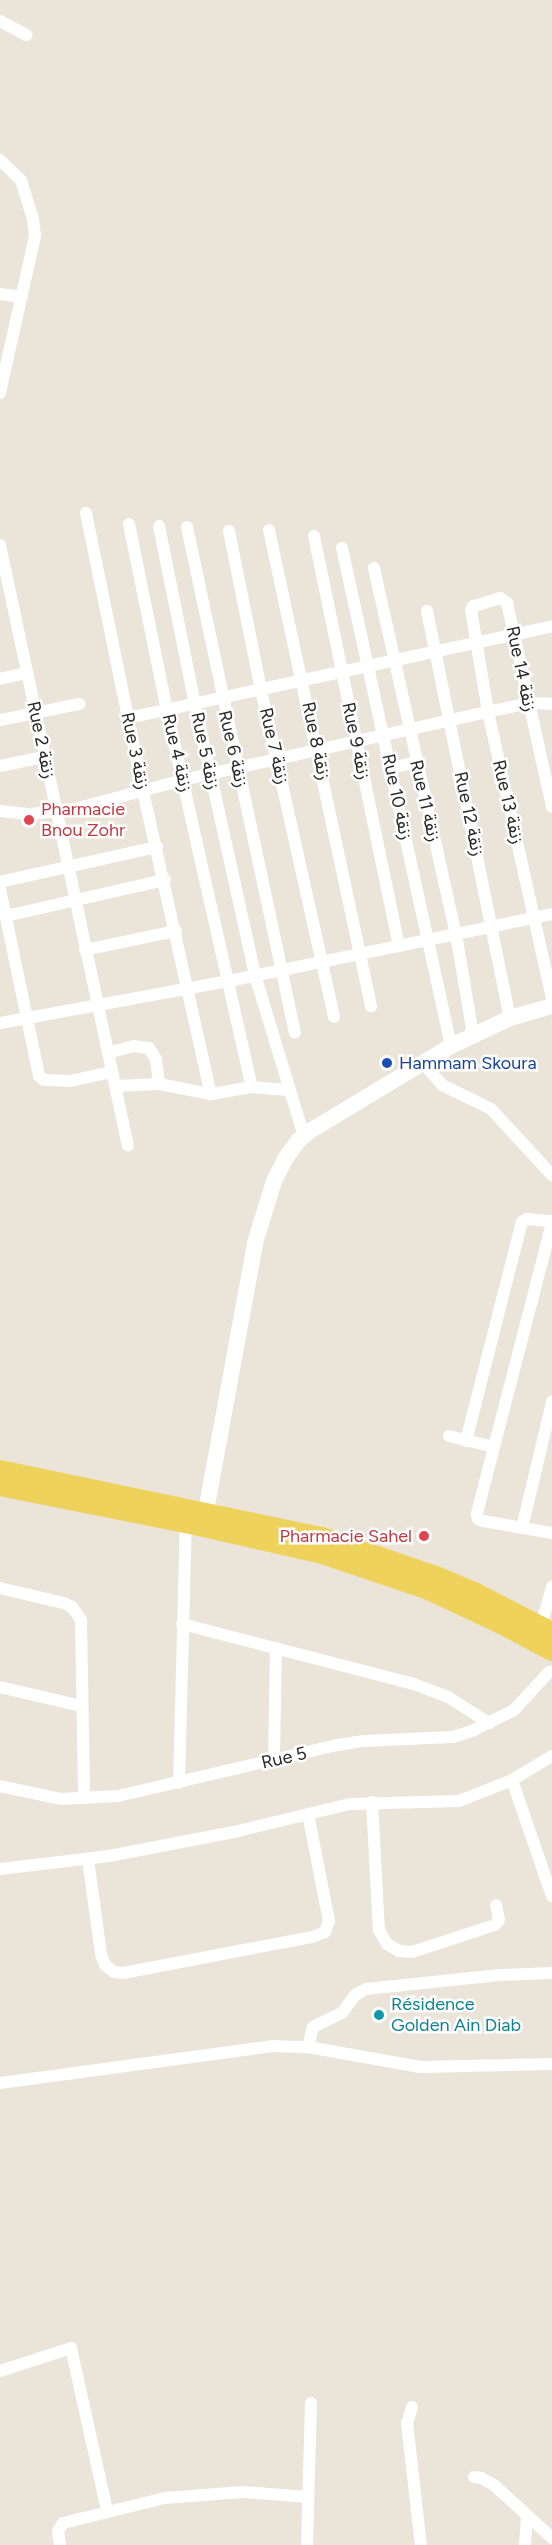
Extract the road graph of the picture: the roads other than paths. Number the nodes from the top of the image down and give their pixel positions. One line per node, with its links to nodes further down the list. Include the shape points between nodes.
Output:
1 (0, 21): 2 (street)
2 (26, 35)
3 (0, 160): 5 (street, via 21,180 33,219 33,246)
4 (0, 294): 5 (street)
5 (22, 297): 6 (street)
6 (0, 393)
7 (86, 513): 39 (street, Rue 3 زنقة)
8 (129, 524): 36 (street, Rue 4 زنقة)
9 (159, 526): 35 (street, Rue 5 زنقة)
10 (187, 527): 31 (street, Rue 6 زنقة)
11 (269, 530): 29 (street, Rue 8 زنقة)
12 (229, 531): 30 (street, Rue 7 زنقة)
13 (314, 536): 27 (street, Rue 9 زنقة)
14 (0, 545): 17 (street, Rue 2 زنقة)
15 (342, 548): 25 (street, Rue 10 زنقة)
16 (374, 568): 24 (street, Rue 11 زنقة)
17 (5, 594): 26 (street, Rue 2 زنقة)
18 (473, 606): 21 (street, Rue 14 زنقة, via 504,600); 22 (street, Rue 13 زنقة)
19 (427, 611): 23 (street, Rue 12 زنقة)
20 (552, 626): 21 (street)
21 (514, 635): 22 (street); 32 (street, Rue 14 زنقة)
22 (476, 644): 23 (street); 38 (street, Rue 13 زنقة)
23 (435, 653): 24 (street); 41 (street, Rue 12 زنقة)
24 (396, 661): 25 (street); 42 (street, Rue 11 زنقة)
25 (368, 667): 27 (street); 43 (street, Rue 10 زنقة)
26 (26, 673): 28 (street); 37 (street, Rue 2 زنقة)
27 (341, 673): 29 (street); 44 (street, Rue 9 زنقة)
28 (0, 679)
29 (303, 682): 30 (street); 45 (street, Rue 8 زنقة)
30 (261, 690): 31 (street); 47 (street, Rue 7 زنقة)
31 (222, 698): 35 (street); 51 (street, Rue 6 زنقة)
32 (529, 703): 34 (street); 38 (street); 55 (street, Rue 14 زنقة)
33 (79, 704): 37 (street)
34 (552, 704)
35 (195, 705): 36 (street); 52 (street, Rue 5 زنقة)
36 (167, 711): 39 (street); 53 (street, Rue 4 زنقة)
37 (34, 712): 40 (street); 46 (street, Rue 2 زنقة)
38 (488, 712): 41 (street); 66 (street, Rue 13 زنقة)
39 (128, 718): 54 (street, Rue 3 زنقة)
40 (0, 720)
41 (449, 721): 42 (street); 67 (street, Rue 12 زنقة)
42 (409, 730): 43 (street); 48 (street, Rue 11 زنقة)
43 (384, 736): 44 (street); 50 (street, Rue 10 زنقة)
44 (357, 742): 45 (street); 71 (street, Rue 9 زنقة)
45 (318, 751): 47 (street); 73 (street, Rue 8 زنقة)
46 (44, 757): 49 (street); 57 (street, Rue 2 زنقة)
47 (277, 760): 51 (street); 74 (street, Rue 7 زنقة)
48 (416, 762): 50 (street); 69 (street, Rue 11 زنقة)
49 (0, 766)
50 (391, 768): 70 (street, Rue 10 زنقة)
51 (238, 769): 52 (street); 75 (street, Rue 6 زنقة)
52 (210, 774): 53 (street); 76 (street, Rue 5 زنقة)
53 (183, 780): 54 (street); 77 (street, Rue 4 زنقة)
54 (143, 790): 57 (street); 58 (street, Rue 3 زنقة)
55 (552, 807)
56 (0, 811): 57 (street)
57 (57, 812): 59 (street, Rue 2 زنقة)
58 (157, 847): 59 (street); 60 (street, Rue 3 زنقة)
59 (68, 868): 61 (street); 63 (street, Rue 2 زنقة)
60 (165, 880): 63 (street); 68 (street, Rue 3 زنقة)
61 (0, 882)
62 (0, 889): 64 (street)
63 (75, 901): 64 (street); 72 (street, Rue 2 زنقة)
64 (3, 911): 84 (street)
65 (552, 914): 66 (street)
66 (534, 918): 67 (street); 79 (street, Rue 13 زنقة)
67 (492, 927): 69 (street); 85 (street, Rue 12 زنقة)
68 (176, 931): 72 (street); 78 (street, Rue 3 زنقة)
69 (456, 934): 70 (street); 88 (street, Rue 11 زنقة)
70 (427, 940): 71 (street); 89 (street, Rue 10 زنقة)
71 (399, 946): 73 (street)
72 (85, 950): 80 (street, Rue 2 زنقة)
73 (360, 953): 74 (street); 81 (street, Rue 8 زنقة)
74 (322, 961): 75 (street); 83 (street, Rue 7 زنقة)
75 (282, 970): 76 (street); 87 (street, Rue 6 زنقة)
76 (255, 975): 77 (street); 96 (street, Rue 5 زنقة)
77 (229, 981): 78 (street); 95 (street, Rue 4 زنقة)
78 (189, 988): 80 (street); 97 (street, Rue 3 زنقة)
79 (552, 998)
80 (97, 1005): 84 (street); 90 (street, Rue 2 زنقة)
81 (372, 1006)
82 (552, 1006): 85 (street)
83 (334, 1017)
84 (27, 1018): 86 (street); 92 (street, via 39,1076 44,1080 81,1080)
85 (510, 1018): 88 (street)
86 (0, 1023)
87 (295, 1033)
88 (473, 1034): 89 (street)
89 (451, 1046): 91 (street)
90 (108, 1053): 92 (street, Rue 2 زنقة); 93 (street, via 134,1046 149,1048 156,1059)
91 (423, 1063): 98 (street); 100 (street, via 442,1085 491,1109)
92 (112, 1072): 94 (street, Rue 2 زنقة)
93 (159, 1084): 94 (street); 97 (street)
94 (115, 1086): 99 (street, Rue 2 زنقة)
95 (252, 1087): 96 (street); 97 (street)
96 (290, 1090): 98 (street, Rue 5 زنقة)
97 (211, 1094)
98 (303, 1136): 109 (street, via 274,1181 255,1243)
99 (128, 1146)
100 (552, 1175)
101 (552, 1222): 102 (street); 105 (street, via 522,1222)
102 (546, 1268): 106 (street)
103 (552, 1402): 111 (street)
104 (449, 1436): 105 (street)
105 (466, 1441): 106 (street)
106 (494, 1448): 111 (street, via 478,1519)
107 (0, 1470): 109 (main road)
108 (0, 1486): 110 (main road)
109 (206, 1511): 116 (main road, via 379,1554 474,1592)
110 (186, 1523): 115 (street); 118 (main road, via 295,1547 388,1575 473,1610)
111 (522, 1528): 112 (street)
112 (552, 1533)
113 (552, 1587): 116 (street)
114 (0, 1588): 121 (street, via 64,1603 78,1613 82,1632)
115 (182, 1623): 117 (street); 126 (street)
116 (546, 1629)
117 (276, 1648): 122 (street, via 414,1683 448,1697); 124 (street)
118 (552, 1651)
119 (549, 1672): 122 (street, Rue 5, via 524,1702)
120 (0, 1687): 121 (street)
121 (81, 1706): 128 (street)
122 (489, 1723): 124 (street, Rue 5, via 453,1737 364,1742)
123 (552, 1756): 125 (street)
124 (274, 1760): 126 (street, Rue 5)
125 (512, 1780): 129 (street, via 459,1801); 133 (street)
126 (179, 1783): 128 (street, Rue 5, via 118,1796)
127 (0, 1786): 128 (street, Rue 5, via 53,1798)
128 (84, 1798)
129 (372, 1802): 130 (street); 134 (street, via 379,1930 387,1944 412,1952 495,1925 499,1920)
130 (308, 1814): 131 (street); 131 (street, via 328,1921 324,1932 312,1937 114,1972 105,1965 101,1954)
131 (88, 1859): 132 (street)
132 (0, 1869)
133 (552, 1896)
134 (496, 1905)
135 (552, 1973): 136 (street, via 366,1989 355,1995 342,2013 313,2027)
136 (308, 2047): 137 (street, via 420,2067); 138 (street, via 255,2048)
137 (552, 2064)
138 (0, 2083)
139 (5, 2369): 144 (street, via 71,2348)
140 (311, 2403): 143 (street)
141 (412, 2407): 149 (street, via 407,2423)
142 (474, 2477): 145 (street, via 488,2480)
143 (308, 2497): 144 (street, via 204,2493); 148 (street)
144 (107, 2511): 147 (street, via 60,2525)
145 (527, 2516): 146 (street); 150 (street)
146 (552, 2538)
147 (60, 2545)
148 (307, 2545)
149 (421, 2545)
150 (525, 2545)

